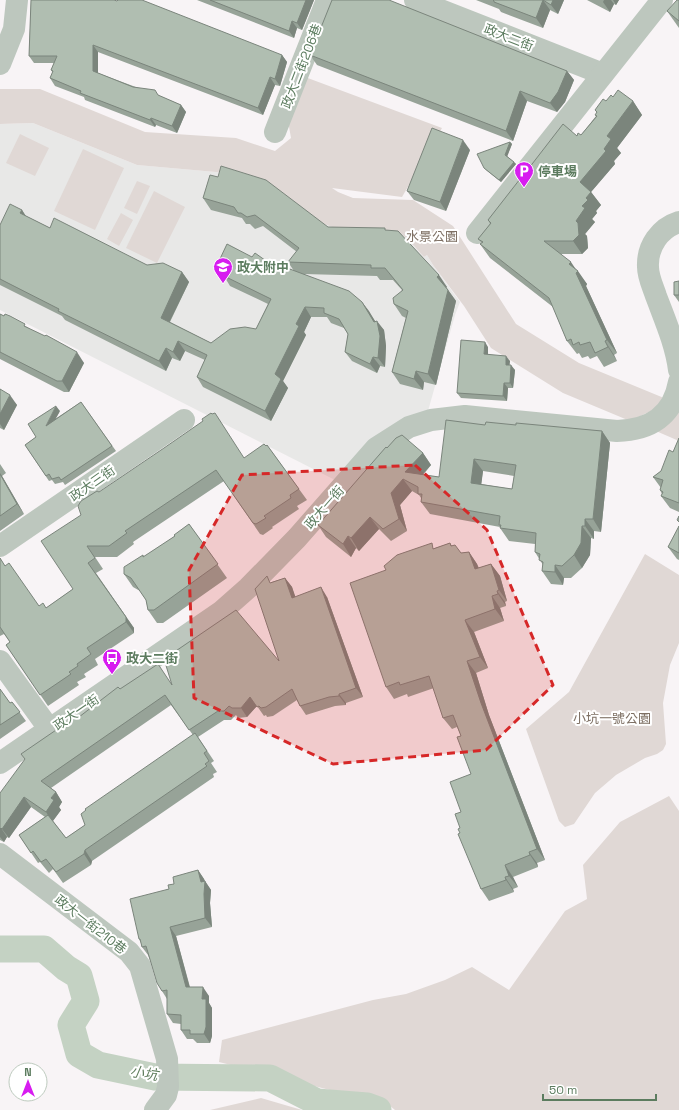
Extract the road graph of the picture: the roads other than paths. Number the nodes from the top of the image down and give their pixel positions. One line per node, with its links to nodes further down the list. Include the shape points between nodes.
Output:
1 (17, 0): 5 (street, via 14,28)
2 (327, 0): 7 (street, 政大二街206巷)
3 (415, 0): 6 (street, 政大二街)
4 (662, 0): 6 (street)
5 (0, 64)
6 (603, 74): 9 (street)
7 (275, 132)
8 (679, 222): 10 (street, via 670,225 655,240 648,267 676,353)
9 (478, 233)
10 (679, 370)
11 (679, 382): 15 (street, 政大一街, via 668,410 651,424 634,431 465,416 431,420 398,433 376,448 297,538 222,611)
12 (184, 420): 13 (street, 政大三街)
13 (0, 546)
14 (0, 661): 15 (street)
15 (50, 730): 16 (street, 政大一街)
16 (0, 763)
17 (0, 854): 18 (street, 政大一街210巷, via 129,952 140,966 167,1060 168,1087 166,1095)
18 (155, 1110)

